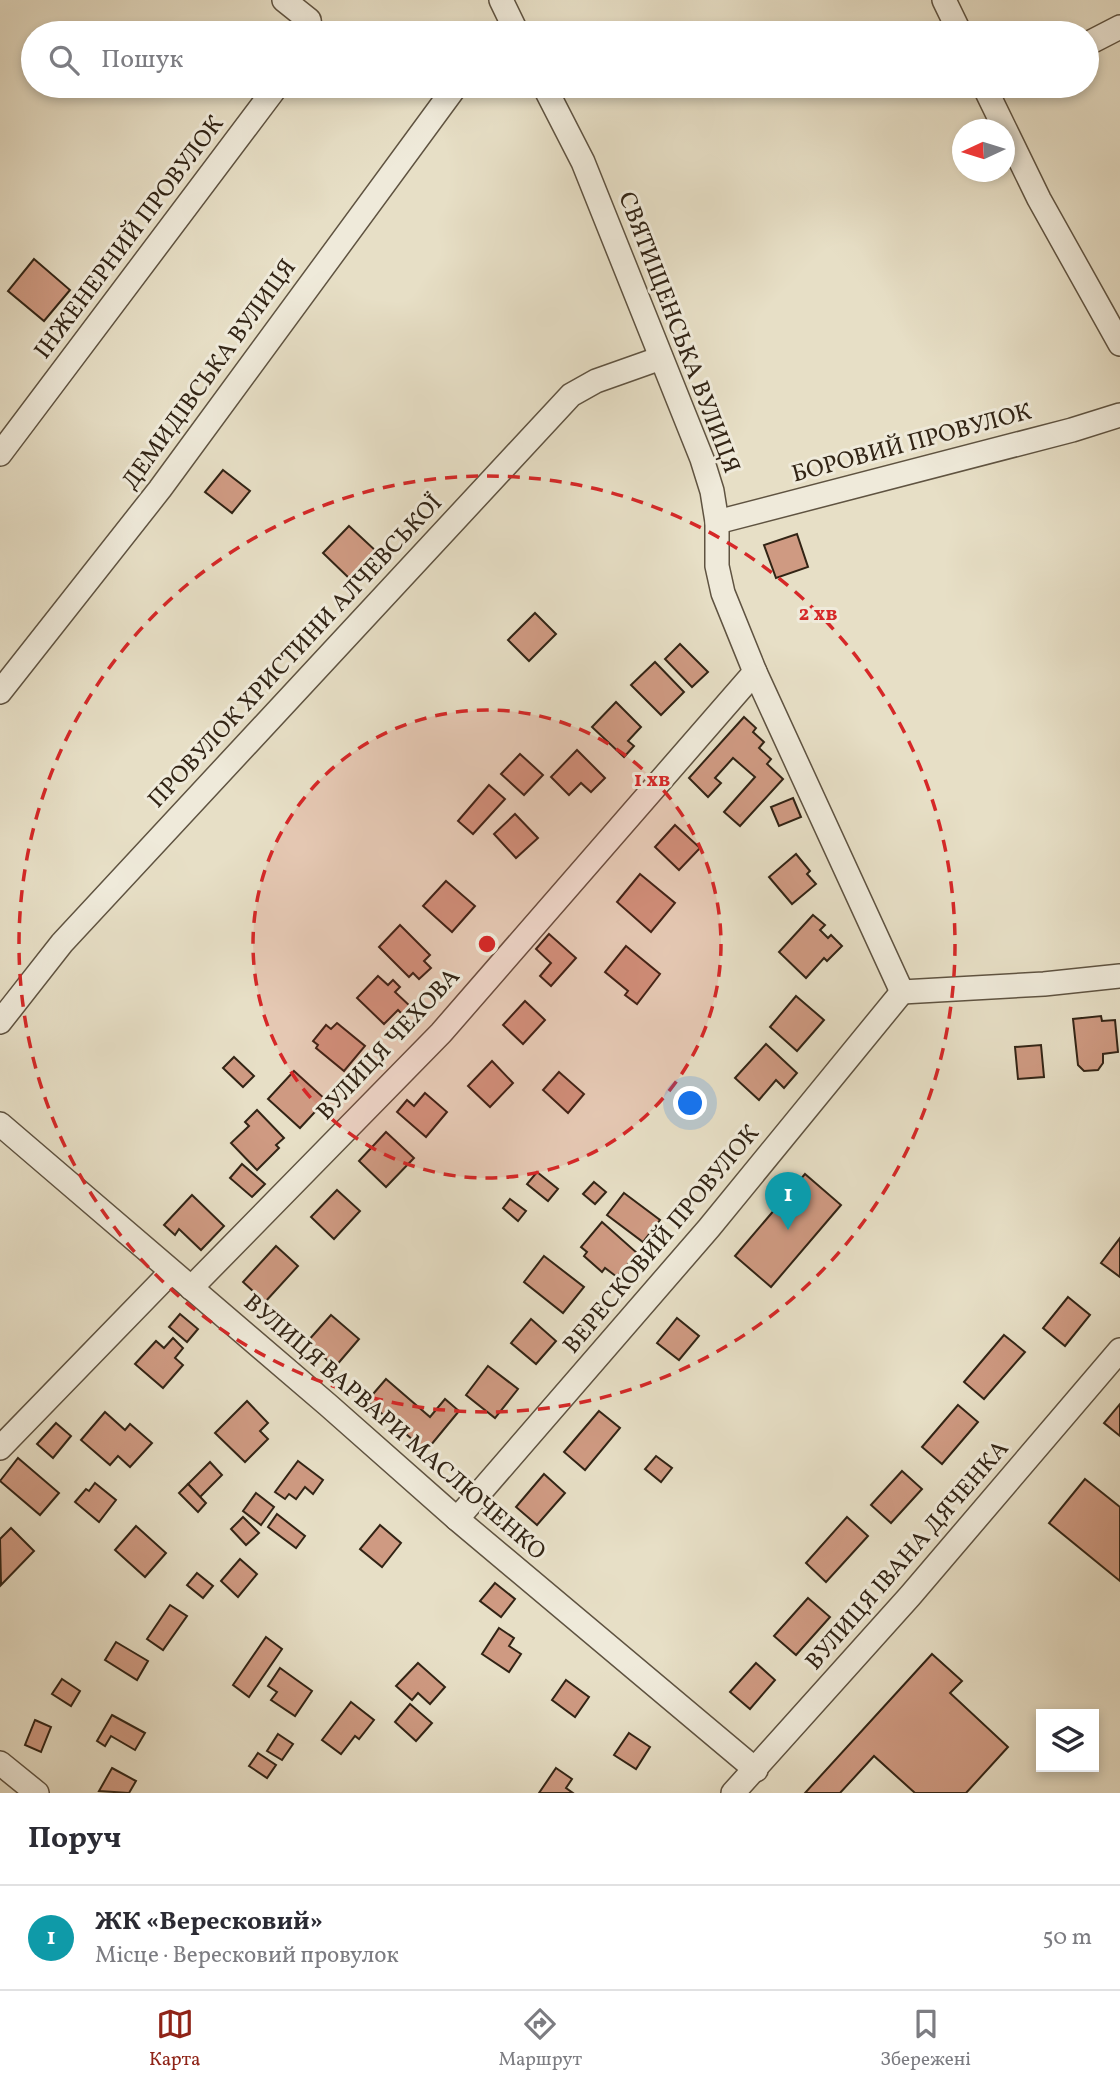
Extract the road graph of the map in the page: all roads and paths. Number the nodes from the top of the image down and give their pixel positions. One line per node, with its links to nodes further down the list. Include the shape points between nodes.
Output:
1 (284, 0): 3 (street)
2 (944, 0): 4 (street)
3 (309, 21)
4 (954, 21)
5 (1120, 27): 6 (street)
6 (1099, 38)
7 (268, 98): 14 (street, ІНЖЕНЕРНИЙ ПРОВУЛОК)
8 (447, 98): 17 (street, ДЕМИДІВСЬКА ВУЛИЦЯ, via 160,489)
9 (550, 98): 12 (street, СВЯТИЩЕНСЬКА ВУЛИЦЯ, via 583,162)
10 (997, 98): 11 (street, via 1039,199)
11 (1120, 344)
12 (661, 358): 15 (street, СВЯТИЩЕНСЬКА ВУЛИЦЯ, via 702,459); 20 (street, ПРОВУЛОК ХРИСТИНИ АЛЧЕВСЬКОЇ, via 596,381 571,396 62,943)
13 (1120, 415): 15 (street, БОРОВИЙ ПРОВУЛОК)
14 (0, 454)
15 (717, 522): 16 (street, СВЯТИЩЕНСЬКА ВУЛИЦЯ, via 717,566 723,593)
16 (755, 672): 19 (street, СВЯТИЩЕНСЬКА ВУЛИЦЯ); 23 (street, ВУЛИЦЯ ЧЕХОВА, via 441,1033)
17 (0, 692)
18 (1120, 976): 19 (street)
19 (902, 992): 26 (street, ВЕРЕСКОВИЙ ПРОВУЛОК, via 709,1228)
20 (0, 1022)
21 (0, 1124): 22 (street, ВУЛИЦЯ ВАРВАРИ МАСЛЮЧЕНКО)
22 (171, 1272): 23 (street, ВУЛИЦЯ ВАРВАРИ МАСЛЮЧЕНКО); 25 (street)
23 (191, 1288): 26 (street, ВУЛИЦЯ ВАРВАРИ МАСЛЮЧЕНКО)
24 (1120, 1350): 28 (street, ВУЛИЦЯ ІВАНА ДЯЧЕНКА)
25 (0, 1448)
26 (457, 1519): 28 (street, ВУЛИЦЯ ВАРВАРИ МАСЛЮЧЕНКО)
27 (0, 1763): 29 (street)
28 (756, 1770): 30 (street, ВУЛИЦЯ ІВАНА ДЯЧЕНКА)
29 (37, 1793)
30 (733, 1793)

